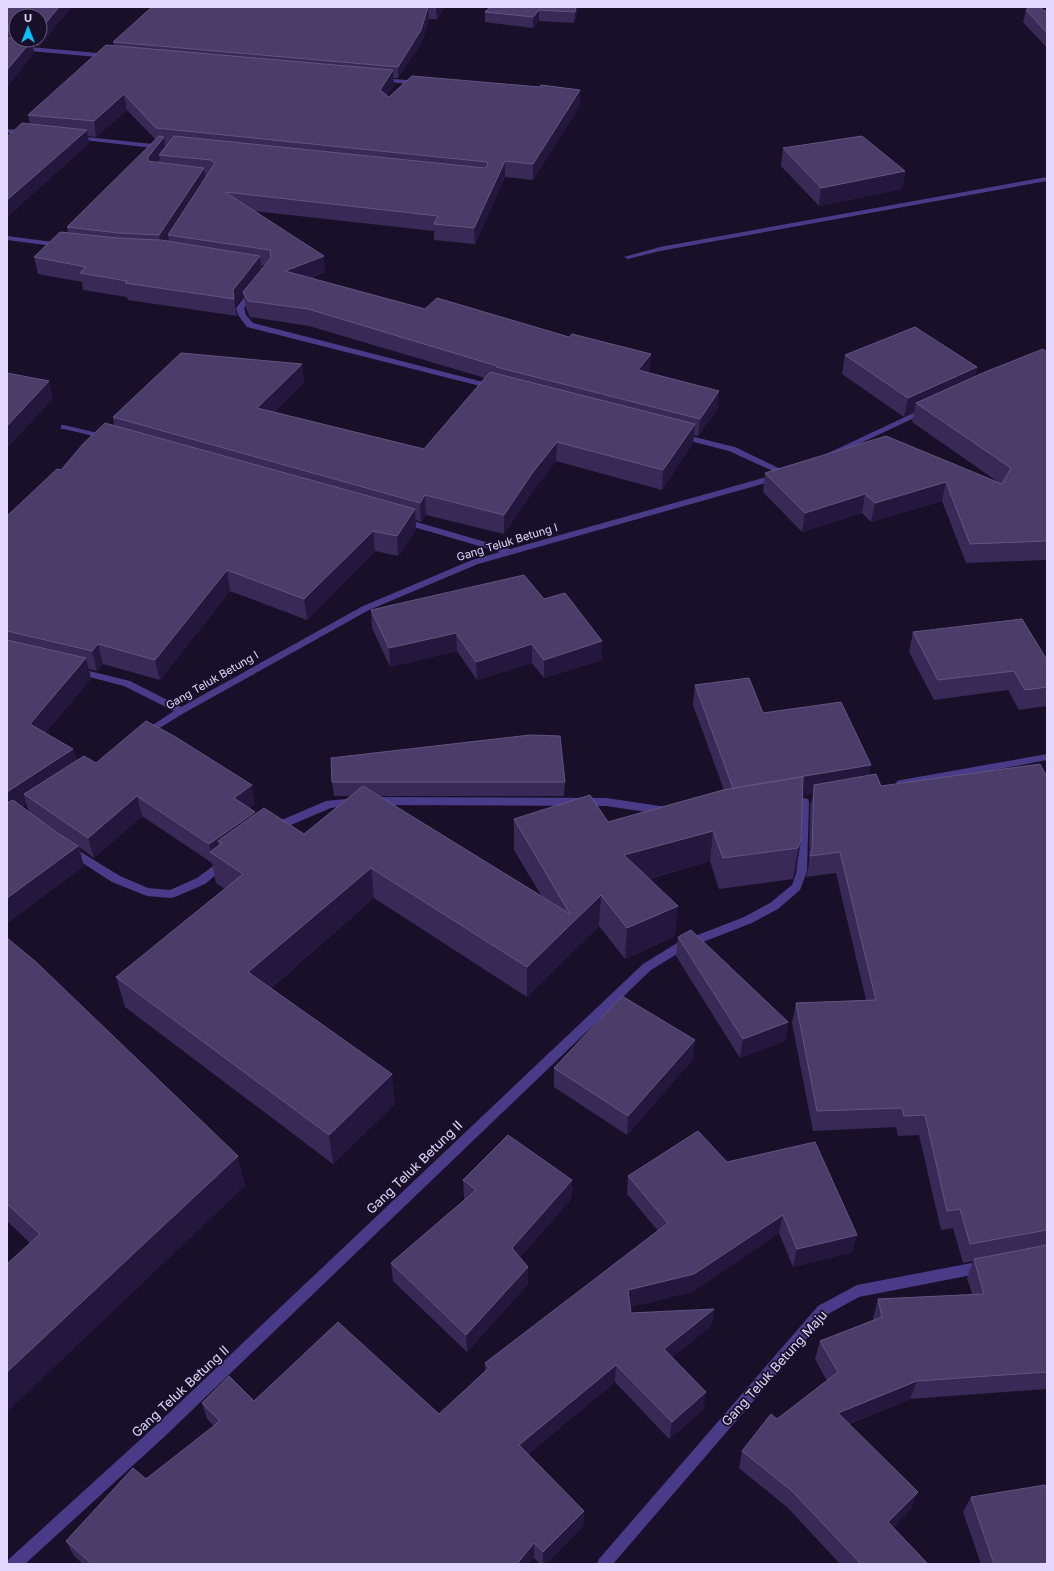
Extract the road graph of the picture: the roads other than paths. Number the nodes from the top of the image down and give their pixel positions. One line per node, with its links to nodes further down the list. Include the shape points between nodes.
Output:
1 (7, 47): 2 (street)
2 (118, 56)
3 (376, 79): 4 (street)
4 (423, 84)
5 (7, 131): 6 (street)
6 (31, 134)
7 (70, 138): 8 (street)
8 (167, 148)
9 (1047, 179): 12 (street, via 660,249)
10 (7, 238): 11 (street)
11 (68, 246)
12 (628, 257)
13 (259, 285): 14 (street, via 240,308 250,325)
14 (497, 388)
15 (931, 408): 19 (street)
16 (64, 427): 18 (street)
17 (674, 434): 21 (street, Gang Teluk Betung I, via 732,449 790,472)
18 (117, 440)
19 (816, 461)
20 (398, 520): 21 (street)
21 (510, 552): 23 (street, Gang Teluk Betung I, via 475,562 366,608)
22 (67, 668): 23 (street, via 127,683)
23 (181, 711): 24 (street, Gang Teluk Betung I)
24 (138, 738)
25 (1046, 758): 26 (street)
26 (890, 786)
27 (804, 802): 33 (street, Gang Teluk Betung II, via 802,871 796,887 774,906 748,920 682,946 647,967 158,1433)
28 (678, 812): 29 (street, via 606,802 370,801 330,804 273,828)
29 (267, 833)
30 (62, 844): 31 (street, via 116,880 147,892 171,894 201,881)
31 (231, 859)
32 (994, 1265): 34 (street, Gang Teluk Betung Maju, via 857,1291 823,1310)
33 (14, 1564)
34 (604, 1564)

